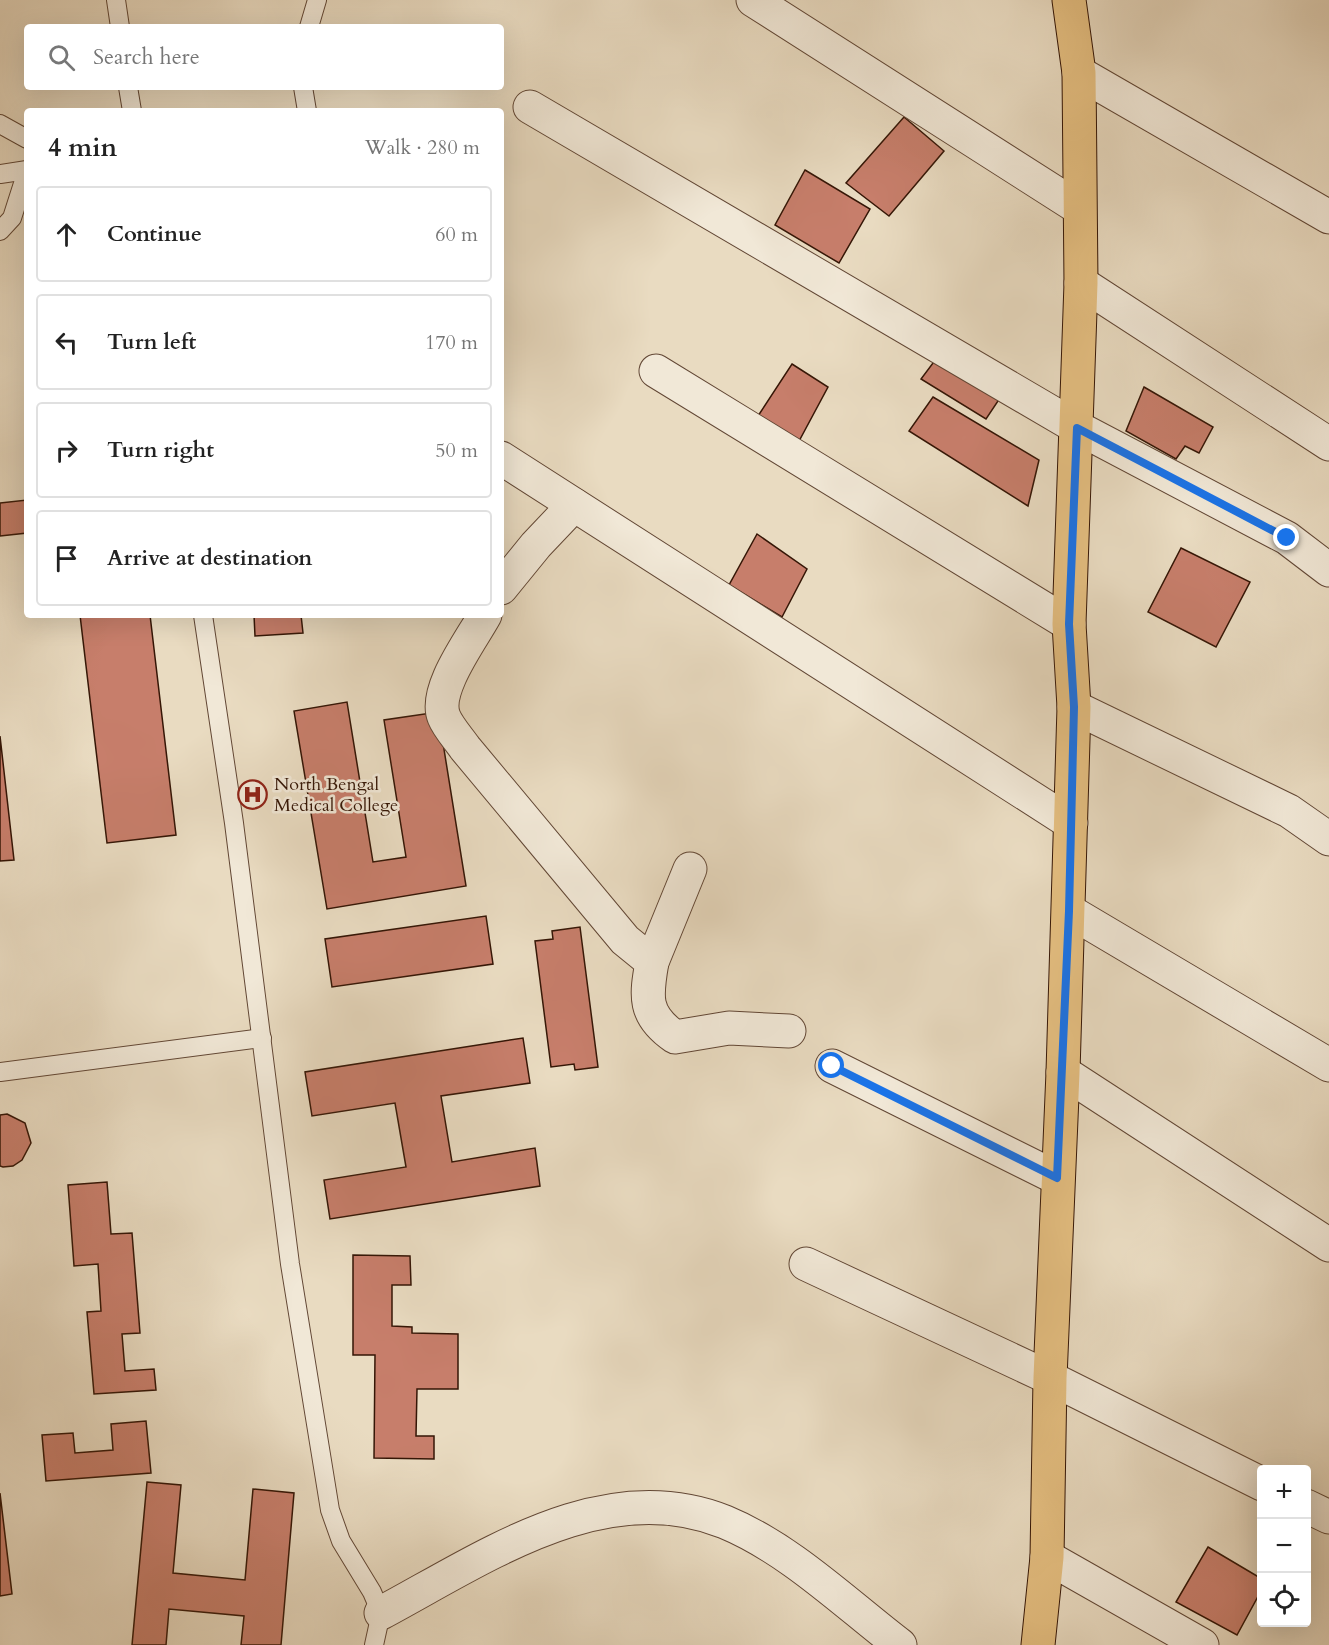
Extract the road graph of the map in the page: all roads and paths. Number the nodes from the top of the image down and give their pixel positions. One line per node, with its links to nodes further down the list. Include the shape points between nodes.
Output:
1 (116, 0): 5 (lane)
2 (316, 0): 6 (lane)
3 (753, 0): 18 (street)
4 (1069, 0): 7 (main road)
5 (120, 24)
6 (310, 24)
7 (1079, 73): 18 (main road); 19 (street)
8 (128, 90): 11 (lane)
9 (304, 90): 12 (lane)
10 (530, 107): 23 (street)
11 (132, 108)
12 (306, 108)
13 (0, 124): 14 (lane)
14 (24, 136)
15 (24, 171): 16 (lane)
16 (0, 174)
17 (24, 180): 20 (lane, via 12,218)
18 (1079, 208): 21 (main road)
19 (1329, 217)
20 (0, 231)
21 (1081, 283): 23 (main road); 24 (street)
22 (656, 372): 31 (street)
23 (1077, 428): 27 (street, via 1287,538); 31 (main road)
24 (1329, 444)
25 (504, 460): 26 (street)
26 (574, 505): 28 (street); 33 (street)
27 (1329, 570)
28 (504, 584)
29 (203, 618): 39 (lane)
30 (483, 618): 37 (street, via 446,684 441,706 444,718 625,940)
31 (1069, 624): 32 (main road)
32 (1074, 707): 33 (main road); 34 (street, via 1289,811)
33 (1071, 823): 36 (main road)
34 (1329, 839)
35 (690, 869): 37 (street)
36 (1069, 911): 40 (street); 43 (main road)
37 (652, 962): 38 (street, via 646,997 653,1017 675,1036 729,1028)
38 (789, 1031)
39 (262, 1038): 42 (lane); 52 (lane, via 290,1264 330,1510 341,1541)
40 (1329, 1065)
41 (832, 1066): 44 (street)
42 (0, 1072)
43 (1063, 1072): 44 (main road); 45 (street)
44 (1057, 1178): 47 (main road)
45 (1329, 1245)
46 (806, 1264): 47 (street)
47 (1050, 1378): 48 (street); 51 (main road)
48 (1257, 1482)
49 (1311, 1508): 50 (street)
50 (1329, 1517)
51 (1047, 1557): 55 (main road); 56 (street)
52 (381, 1613): 53 (lane); 54 (street, via 538,1529 615,1510 658,1507 694,1511 753,1537 791,1561)
53 (374, 1645)
54 (900, 1645)
55 (1038, 1645)
56 (1202, 1645)

